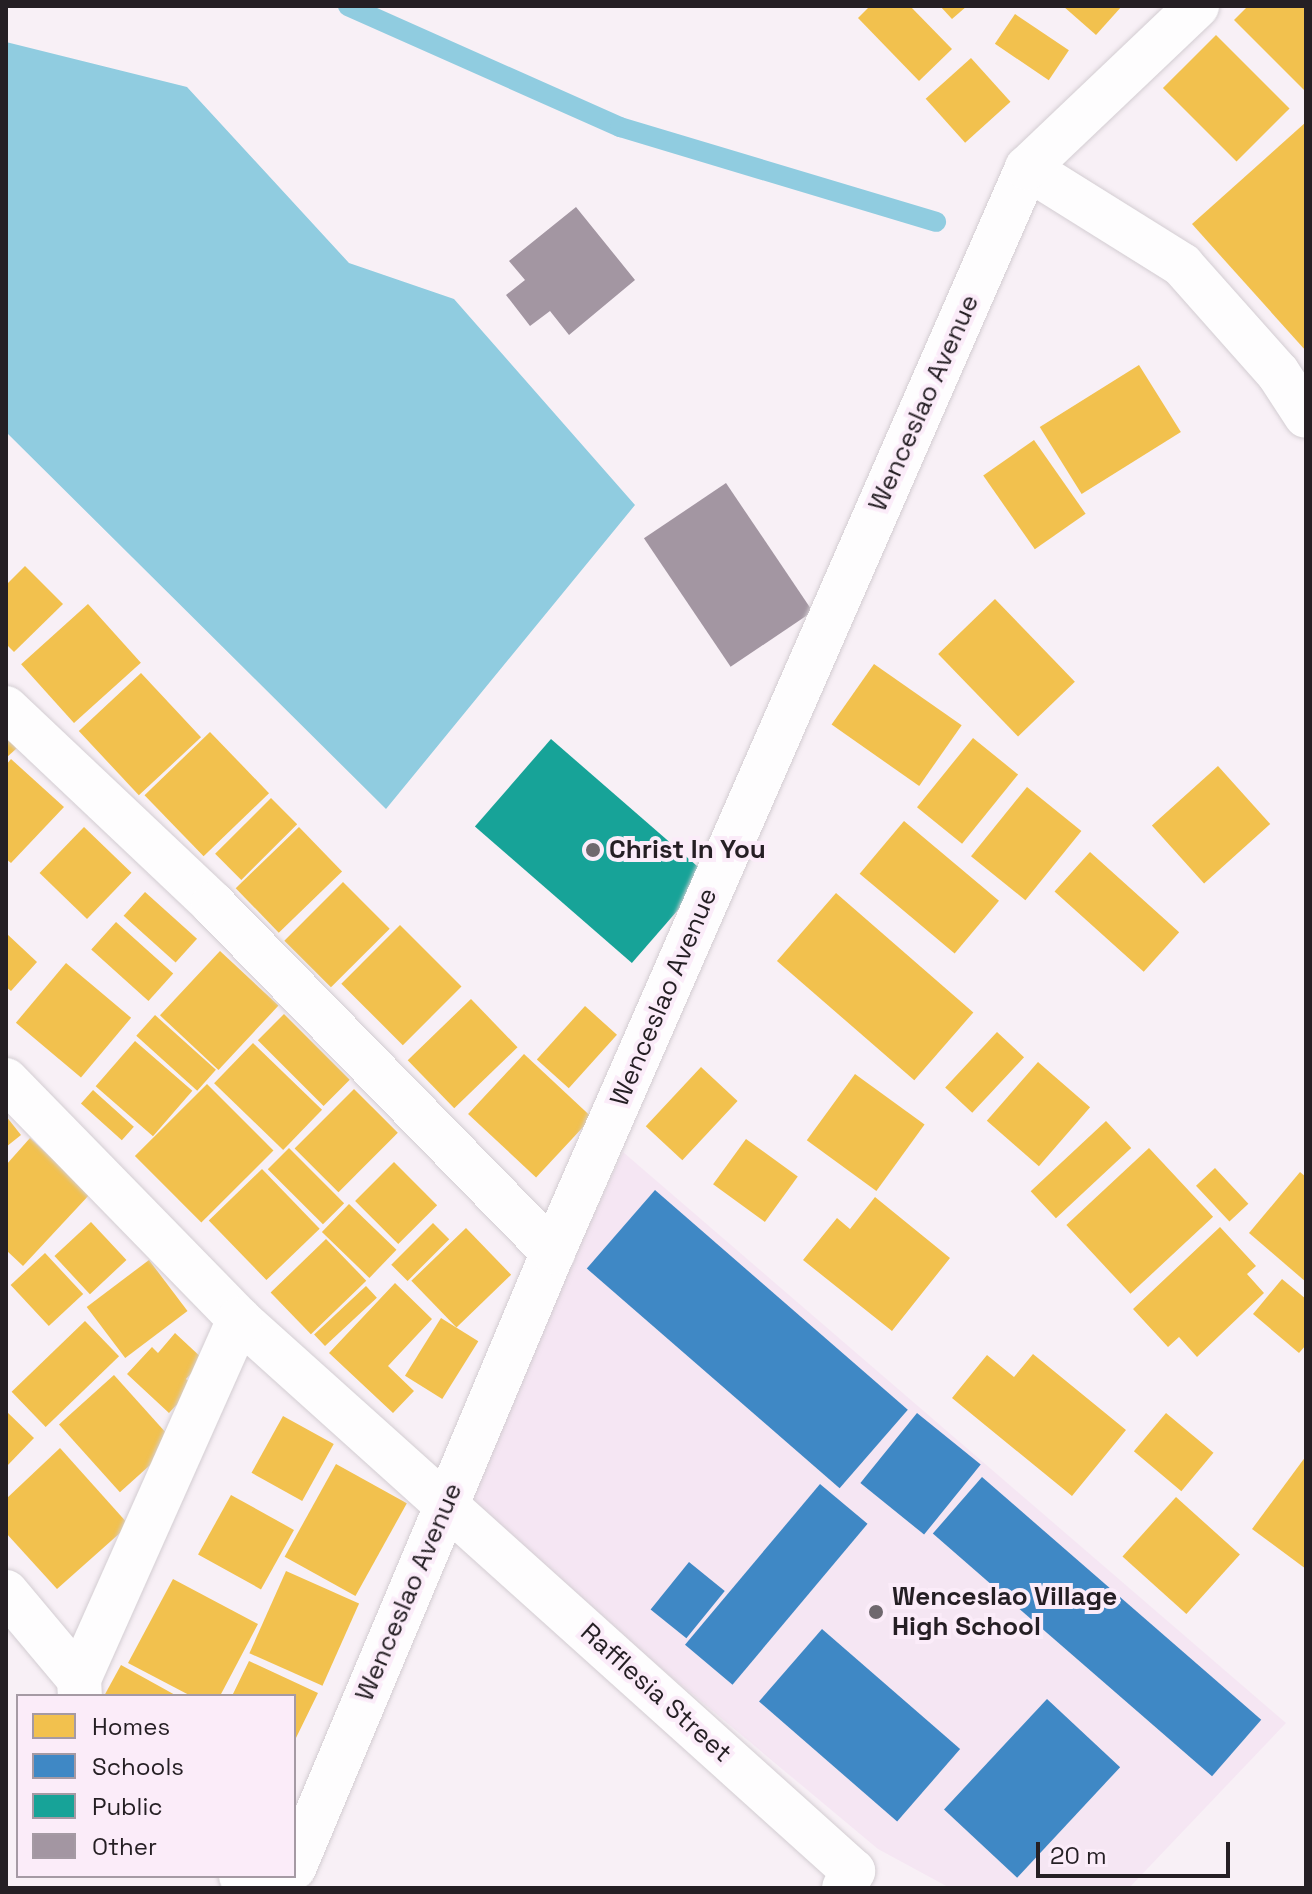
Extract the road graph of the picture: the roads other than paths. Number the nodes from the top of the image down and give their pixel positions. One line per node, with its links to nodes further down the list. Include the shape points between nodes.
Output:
1 (1197, 6): 2 (street, Wenceslao Avenue)
2 (1027, 168): 3 (street, via 1182,265 1278,373); 6 (street, Wenceslao Avenue)
3 (1306, 416)
4 (6, 708): 6 (street, via 213,904)
5 (6, 1080): 7 (street)
6 (553, 1252): 8 (street, Wenceslao Avenue)
7 (239, 1319): 8 (street); 10 (street)
8 (445, 1503): 11 (street, Wenceslao Avenue); 14 (street, Rafflesia Street, via 853,1871)
9 (6, 1592): 10 (street)
10 (80, 1688)
11 (296, 1863)
12 (245, 1878): 13 (street)
13 (264, 1888)
14 (844, 1888)

